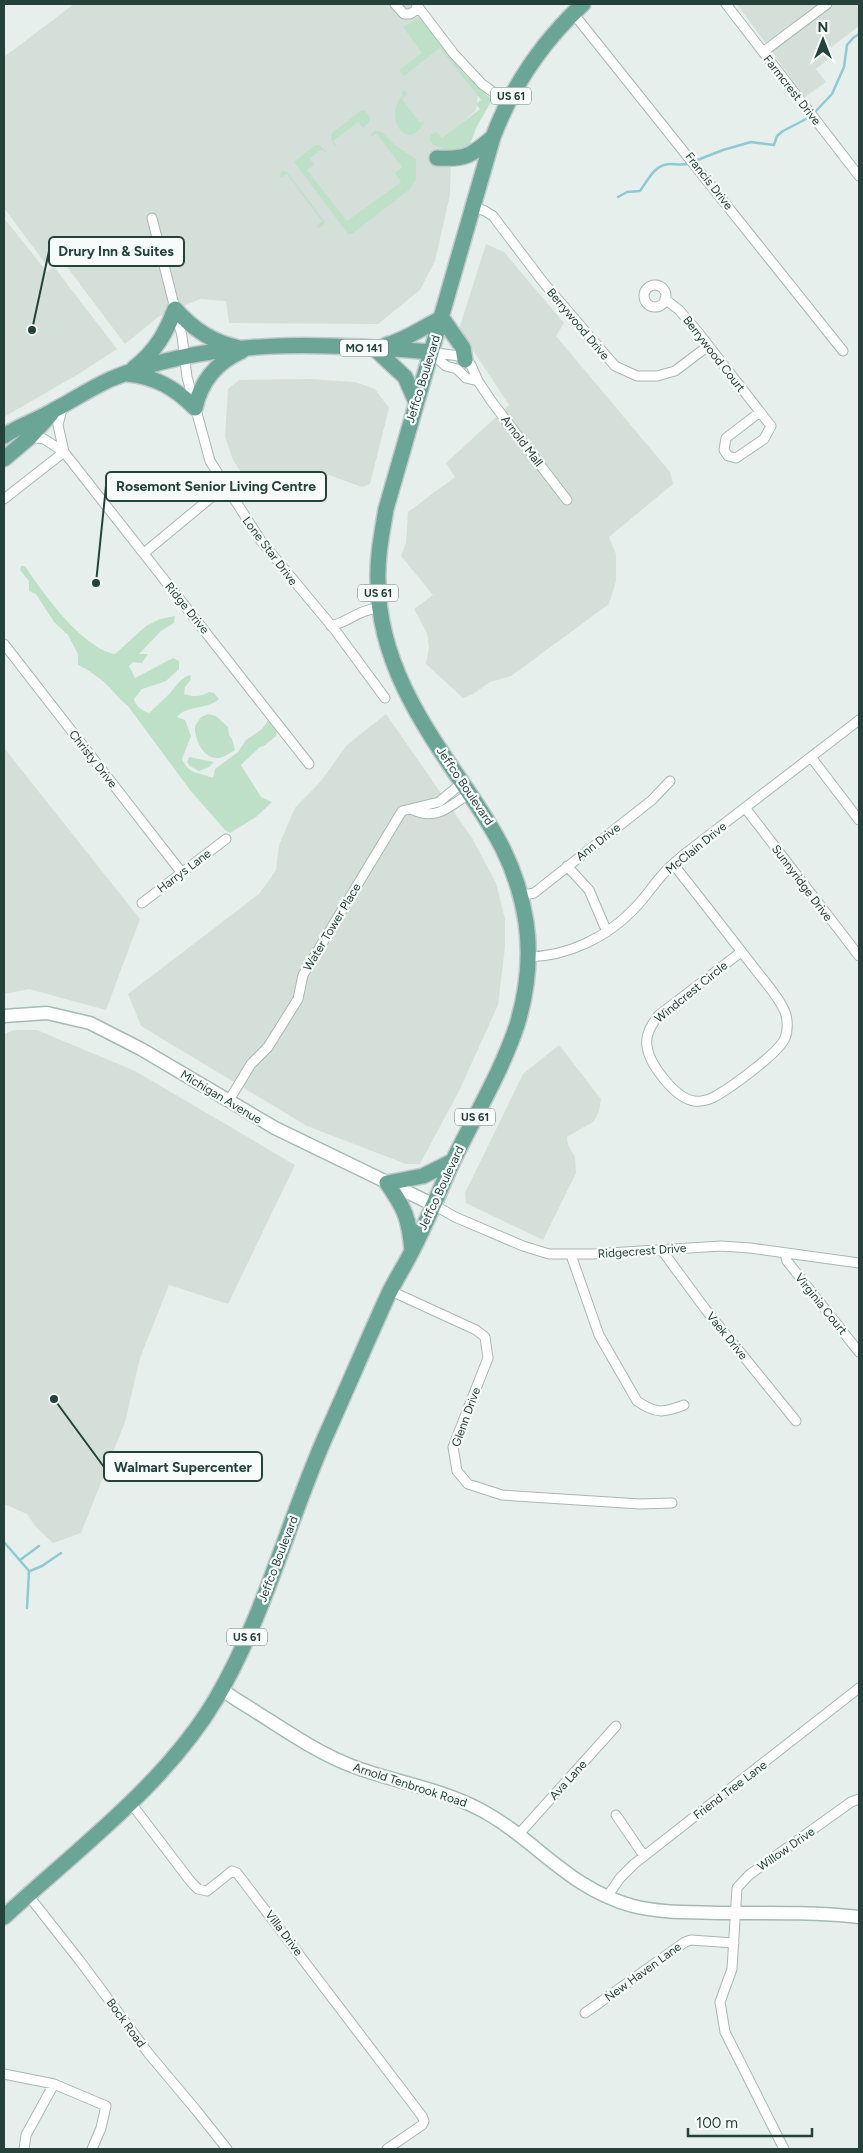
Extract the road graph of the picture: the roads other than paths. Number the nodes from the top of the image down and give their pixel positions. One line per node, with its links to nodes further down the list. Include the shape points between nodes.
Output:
1 (395, 4): 4 (street, via 404,14 410,14)
2 (726, 4): 6 (street, Farmcrest Drive)
3 (827, 4): 6 (street)
4 (417, 6): 7 (street, via 482,84)
5 (578, 8): 7 (main road, Jeffco Boulevard / US 61, via 533,58); 19 (street, Francis Drive)
6 (763, 52): 10 (street, Farmcrest Drive)
7 (507, 102): 8 (main road, Jeffco Boulevard / US 61)
8 (493, 137): 9 (main road, via 462,158); 11 (main road, Jeffco Boulevard / US 61)
9 (437, 158)
10 (859, 176)
11 (472, 206): 15 (main road, Jeffco Boulevard / US 61); 16 (street, Berrywood Drive, via 493,216 608,361 621,370 637,376 657,376 675,370)
12 (152, 218): 14 (street, Lone Star Drive)
13 (665, 299): 16 (street, Berrywood Court, via 679,310)
14 (175, 309): 18 (main road, via 196,329 215,340); 21 (street, Lone Star Drive); 23 (main road, via 156,347)
15 (442, 318): 17 (main road, via 400,341); 20 (main road, Jeffco Boulevard / US 61); 22 (main road, via 463,348)
16 (708, 346): 28 (street, Berrywood Court)
17 (374, 348): 18 (main road, MO 141, via 298,346); 20 (main road, MO 141); 25 (main road, via 405,377)
18 (246, 349): 21 (main road, MO 141); 27 (main road, via 227,359 210,375 201,388)
19 (843, 351)
20 (430, 352): 22 (street); 24 (street, Arnold Mall, via 446,366); 25 (main road, Jeffco Boulevard / US 61)
21 (184, 356): 23 (main road, MO 141); 27 (street, Lone Star Drive)
22 (465, 360): 24 (street, Arnold Mall, via 472,365)
23 (126, 373): 26 (main road, MO 141); 27 (main road, via 158,380)
24 (478, 381): 35 (street, Arnold Mall)
25 (416, 402): 37 (main road, Jeffco Boulevard / US 61, via 386,509 379,551)
26 (58, 408): 29 (main road, MO 141); 30 (main road, MO 141); 31 (street, Ridge Drive)
27 (195, 408): 33 (street, Lone Star Drive, via 206,452)
28 (760, 412): 28 (street, Berrywood Court, via 726,438 724,450 728,456 736,458 764,439 771,426)
29 (4, 436)
30 (30, 438): 31 (street, Ridge Drive, via 44,439); 32 (main road, MO 141)
31 (64, 452): 34 (street); 36 (street, Ridge Drive)
32 (4, 458)
33 (226, 486): 36 (street); 38 (street, Lone Star Drive, via 261,541)
34 (4, 499)
35 (567, 500)
36 (144, 553): 43 (street, Ridge Drive)
37 (379, 608): 38 (street, via 366,609); 45 (main road, Jeffco Boulevard / US 61, via 389,651 401,683 427,730)
38 (331, 626): 40 (street, Lone Star Drive)
39 (4, 644): 51 (street, Christy Drive)
40 (385, 698)
41 (859, 720): 42 (street, McClain Drive)
42 (811, 757): 46 (street, McClain Drive); 47 (street)
43 (309, 764)
44 (670, 781): 50 (street, Ann Drive, via 652,800)
45 (466, 788): 52 (main road, Jeffco Boulevard / US 61, via 500,840); 59 (street, Water Tower Place, via 439,802 402,811 303,975 298,999)
46 (746, 809): 49 (street, McClain Drive); 56 (street, Sunnyridge Drive)
47 (859, 820)
48 (226, 839): 51 (street, Harrys Lane)
49 (673, 864): 54 (street, McClain Drive, via 635,908); 55 (street, Windcrest Circle)
50 (567, 866): 52 (street, Ann Drive, via 539,890); 54 (street, via 588,890)
51 (182, 873): 53 (street, Harrys Lane)
52 (520, 896): 57 (main road, Jeffco Boulevard / US 61)
53 (142, 903)
54 (606, 932): 57 (street, McClain Drive, via 569,950)
55 (741, 952): 55 (street, Windcrest Circle, via 659,1015 648,1034 646,1045 650,1058 665,1080 684,1097 695,1101 710,1099 723,1092 772,1054 785,1039 786,1013)
56 (859, 956)
57 (528, 957): 60 (main road, Jeffco Boulevard / US 61, via 524,994 513,1036)
58 (4, 1016): 59 (street, Michigan Avenue, via 47,1013 90,1023 142,1049)
59 (228, 1102): 61 (street, Michigan Avenue, via 324,1154)
60 (453, 1161): 61 (main road, via 423,1176); 62 (main road, Jeffco Boulevard / US 61)
61 (387, 1183): 62 (street, Michigan Avenue); 64 (main road, via 406,1211)
62 (434, 1205): 64 (main road, Jeffco Boulevard / US 61); 65 (street, Ridgecrest Drive, via 522,1246 550,1254)
63 (661, 1249): 65 (street, Ridgecrest Drive); 66 (street, Ridgecrest Drive, via 721,1246); 71 (street, Vaek Drive)
64 (412, 1251): 68 (main road, Jeffco Boulevard / US 61)
65 (571, 1254): 70 (street, via 600,1335 637,1400 658,1412)
66 (785, 1254): 67 (street, Ridgecrest Drive); 69 (street, Virginia Court, via 787,1261)
67 (859, 1263)
68 (390, 1291): 72 (street, Glenn Drive, via 485,1337 488,1358 453,1447 457,1471 468,1484 502,1495 640,1504); 74 (main road, Jeffco Boulevard / US 61, via 325,1437 248,1635)
69 (859, 1352)
70 (684, 1405)
71 (796, 1421)
72 (672, 1503)
73 (859, 1688): 80 (street, Friend Tree Lane)
74 (221, 1689): 77 (main road, Jeffco Boulevard / US 61, via 163,1770); 79 (street, Arnold Tenbrook Road, via 340,1761 457,1798)
75 (616, 1726): 79 (street, Ava Lane)
76 (859, 1799): 83 (street, Willow Drive, via 740,1882)
77 (130, 1802): 81 (main road, Jeffco Boulevard / US 61); 93 (street, Villa Drive, via 167,1854 198,1889 207,1891 232,1871 237,1873 424,2121)
78 (616, 1815): 80 (street)
79 (520, 1834): 82 (street, Arnold Tenbrook Road, via 573,1879)
80 (644, 1856): 82 (street, Friend Tree Lane, via 620,1878)
81 (28, 1895): 84 (main road, Jeffco Boulevard / US 61); 92 (street, Bock Road, via 149,2054)
82 (607, 1897): 83 (street, Arnold Tenbrook Road, via 650,1909)
83 (735, 1913): 85 (street, Arnold Tenbrook Road); 86 (street, Willow Drive)
84 (4, 1917)
85 (859, 1917)
86 (734, 1943): 87 (street, New Haven Lane, via 685,1942); 94 (street, Willow Drive, via 732,1969 720,2002 725,2032)
87 (585, 2013)
88 (4, 2074): 89 (street)
89 (54, 2084): 90 (street, via 26,2135); 91 (street, via 106,2106)
90 (24, 2149)
91 (92, 2149)
92 (227, 2149)
93 (387, 2149)
94 (784, 2149)

